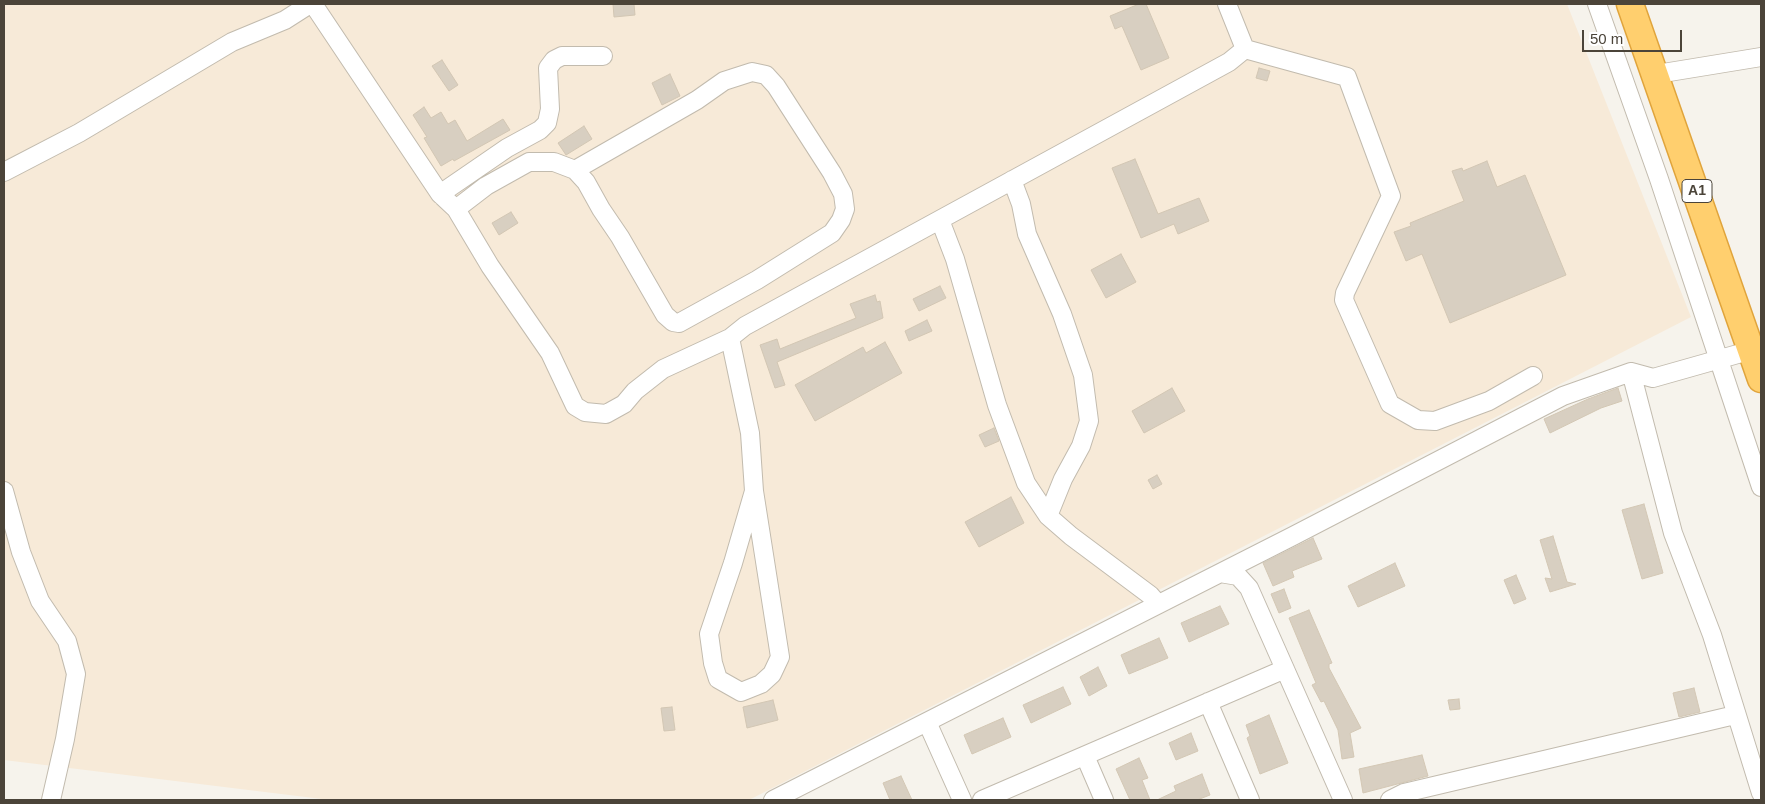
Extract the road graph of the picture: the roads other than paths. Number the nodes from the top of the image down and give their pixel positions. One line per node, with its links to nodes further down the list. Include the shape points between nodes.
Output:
1 (312, 4): 10 (street, via 285,20 232,42 115,112); 12 (street)
2 (1227, 4): 5 (street)
3 (1596, 4): 17 (street)
4 (1630, 4): 8 (highway, A1)
5 (1245, 49): 11 (street, via 1229,62); 19 (street, via 1348,77 1391,196 1344,300 1390,404 1418,420 1435,421 1488,401)
6 (603, 56): 12 (street, via 562,56 554,60 548,68 550,109 547,122 540,130 506,148)
7 (1761, 57): 8 (street)
8 (1656, 74): 16 (highway, A1)
9 (575, 170): 9 (street, via 690,104 724,80 752,72 766,75 776,86 832,174 842,194 844,209 832,232 757,280 679,322 673,322 665,315 586,182); 13 (street, via 554,162 529,162 486,186)
10 (4, 172)
11 (1012, 180): 14 (street); 24 (street, via 1027,234 1062,314 1083,375 1089,421 1081,446 1063,478)
12 (440, 194): 13 (street)
13 (456, 209): 15 (street, via 490,266 550,353 574,406 586,412 606,414 624,404 663,369)
14 (940, 220): 15 (street, via 745,326); 24 (street, via 955,259 997,405 1026,483)
15 (730, 338): 23 (street, via 750,433)
16 (1752, 350): 17 (street); 20 (highway, A1)
17 (1719, 361): 18 (street, via 1653,378); 21 (street)
18 (1631, 372): 25 (street, via 1562,396); 29 (street, via 1673,533 1712,635)
19 (1533, 376)
20 (1761, 379)
21 (1761, 487)
22 (4, 491): 33 (street, via 40,601 67,641 76,674 66,739)
23 (754, 491): 23 (street, via 709,634 718,679 741,692 761,684 772,674 780,657)
24 (1048, 516): 26 (street)
25 (1220, 573): 26 (street); 27 (street, via 1238,576 1249,588)
26 (1158, 604): 30 (street)
27 (1285, 669): 28 (street); 39 (street)
28 (1208, 702): 31 (street); 38 (street)
29 (1735, 715): 32 (street); 40 (street, via 1404,793)
30 (928, 722): 34 (street); 35 (street)
31 (1085, 756): 36 (street); 37 (street)
32 (1761, 793)
33 (51, 800)
34 (773, 800)
35 (962, 800)
36 (982, 800)
37 (1104, 800)
38 (1250, 800)
39 (1343, 800)
40 (1390, 800)

